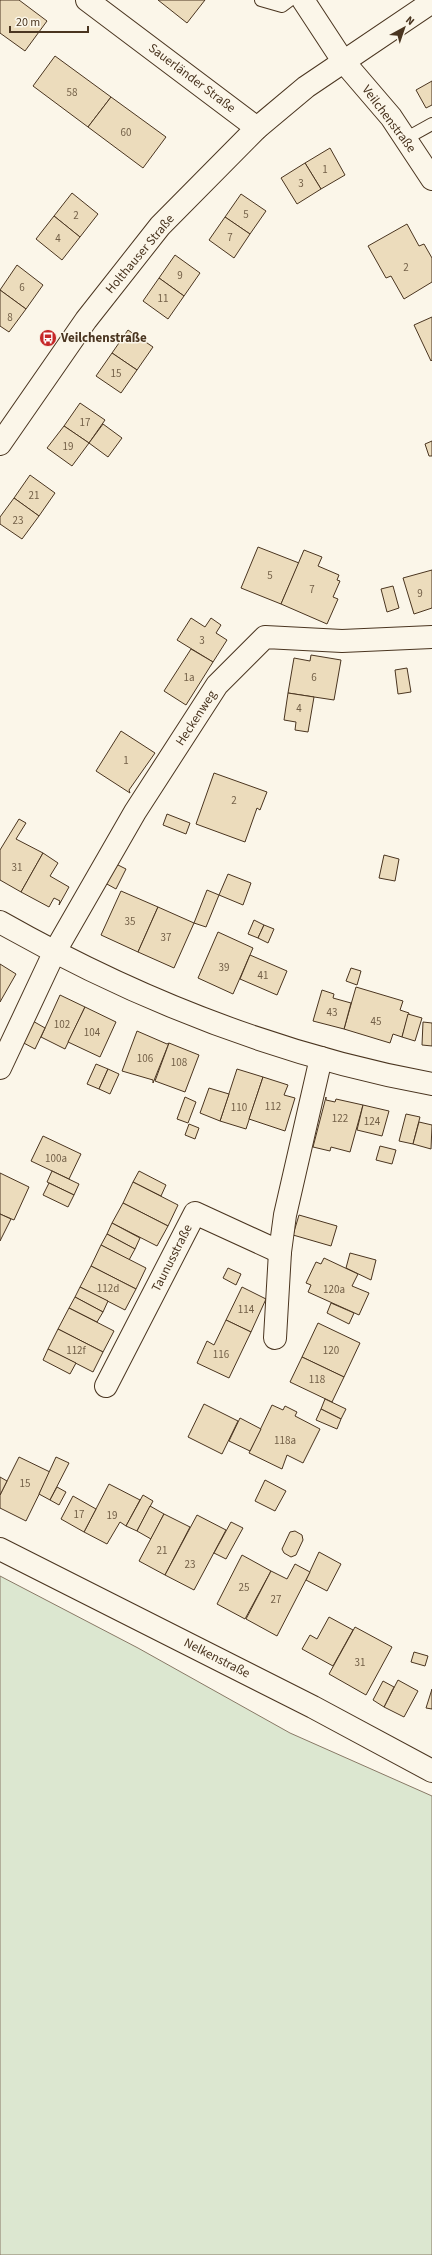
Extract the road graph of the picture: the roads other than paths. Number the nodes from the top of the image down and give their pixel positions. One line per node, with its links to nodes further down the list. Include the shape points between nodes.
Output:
1 (87, 0): 8 (street, Sauerländer Straße)
2 (261, 0): 3 (lane, via 282,6)
3 (290, 0)
4 (303, 0): 6 (street, Veilchenstraße)
5 (432, 2): 6 (street, Holthauser Straße)
6 (343, 61): 8 (street, Holthauser Straße); 9 (street, Veilchenstraße, via 377,99)
7 (432, 124): 9 (lane)
8 (257, 128): 11 (street, Holthauser Straße, via 160,226 86,320)
9 (405, 138): 10 (street, Veilchenstraße)
10 (432, 180)
11 (0, 444)
12 (432, 637): 14 (street, Heckenweg, via 342,641 265,637 217,685 135,812)
13 (0, 922): 14 (street)
14 (54, 953): 15 (street, via 131,989 238,1032); 16 (street)
15 (321, 1058): 17 (street); 18 (street, via 285,1215)
16 (0, 1068)
17 (432, 1084)
18 (280, 1252): 19 (street); 20 (street, Taunusstraße, via 195,1213)
19 (275, 1338)
20 (106, 1386)
21 (0, 1549): 22 (street, Nelkenstraße, via 306,1703)
22 (432, 1771)

